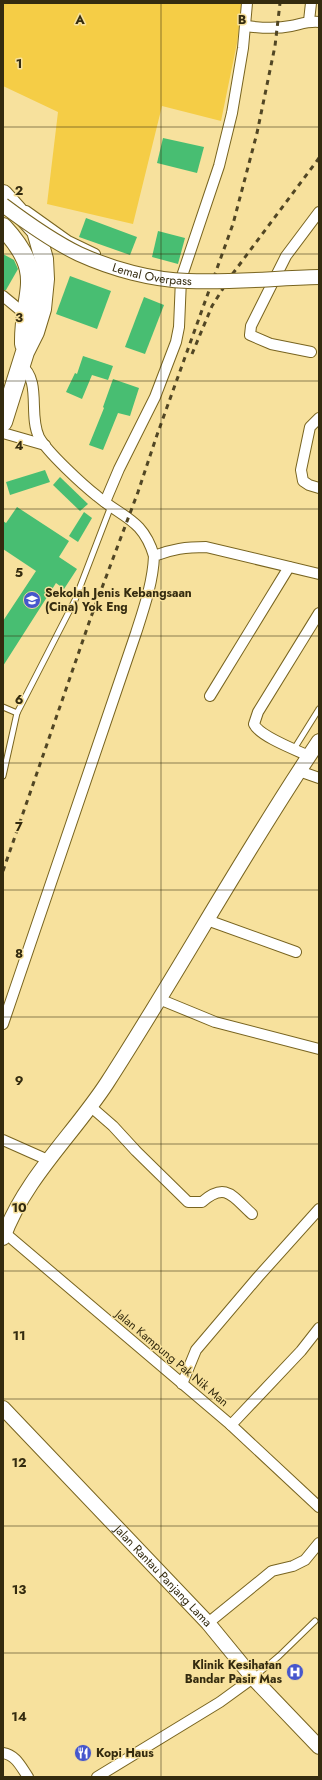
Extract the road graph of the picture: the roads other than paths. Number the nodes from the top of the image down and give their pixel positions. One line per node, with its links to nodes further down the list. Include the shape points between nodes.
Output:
1 (248, 3): 4 (street)
2 (311, 3): 3 (street)
3 (314, 22): 4 (street, via 262,29)
4 (246, 26): 11 (street, via 225,143)
5 (4, 198): 8 (street); 9 (highway, via 36,231); 10 (street, Lemal Overpass, bridge, via 39,231 80,254 111,266 158,278 215,282)
6 (319, 212): 14 (street, via 286,256 251,326 250,335 271,344)
7 (3, 227): 13 (highway, via 20,248 30,270 31,289)
8 (68, 241): 9 (street, via 52,244); 11 (street, via 110,261 137,270)
9 (44, 259): 15 (highway, via 42,309)
10 (319, 277)
11 (181, 278): 21 (street, via 179,327 170,359 155,397 119,469)
12 (3, 296): 13 (street)
13 (26, 315): 15 (highway)
14 (311, 352)
15 (23, 359): 17 (highway); 19 (street, via 34,394 33,419)
16 (319, 418): 20 (street, via 310,427 301,470 303,481)
17 (3, 422)
18 (3, 433): 19 (street)
19 (45, 446): 21 (street)
20 (319, 488)
21 (108, 504): 22 (street, via 139,527 150,541); 29 (lane, via 75,600)
22 (154, 556): 23 (street, via 173,549 206,547); 39 (street, via 154,568 136,634)
23 (288, 567): 24 (street); 26 (street)
24 (319, 574)
25 (319, 613): 31 (street, via 254,720 256,728)
26 (210, 696)
27 (3, 707): 29 (lane)
28 (319, 708): 31 (lane)
29 (17, 713): 34 (lane)
30 (319, 741): 32 (street)
31 (294, 749): 32 (street)
32 (309, 756): 33 (street)
33 (299, 771): 35 (street); 36 (street)
34 (3, 776)
35 (319, 778)
36 (207, 920): 37 (street); 38 (street)
37 (296, 952)
38 (159, 999): 40 (street, via 215,1022); 41 (street, via 106,1085)
39 (3, 1024)
40 (319, 1049)
41 (90, 1106): 43 (street); 45 (street, via 188,1202 202,1202 212,1194 222,1191 233,1196)
42 (3, 1140): 43 (street)
43 (48, 1160): 46 (street, via 20,1201)
44 (319, 1209): 48 (street, via 196,1350)
45 (252, 1214)
46 (4, 1235): 48 (street, Jalan Kampung Pak Nik Man)
47 (319, 1328): 50 (street, via 301,1351)
48 (182, 1384): 50 (street, Jalan Kampung Pak Nik Man)
49 (3, 1408): 54 (street, Jalan Rantau Panjang Lama)
50 (231, 1425): 51 (street, Jalan Kampung Pak Nik Man)
51 (319, 1507)
52 (319, 1543): 54 (street, via 305,1560 272,1571)
53 (315, 1621): 55 (lane)
54 (208, 1623): 55 (street, Jalan Rantau Panjang Lama)
55 (253, 1678): 56 (street, Jalan Rantau Panjang Lama); 59 (street, via 220,1702)
56 (319, 1747)
57 (3, 1753): 58 (street, via 13,1756)
58 (28, 1777)
59 (97, 1777)

